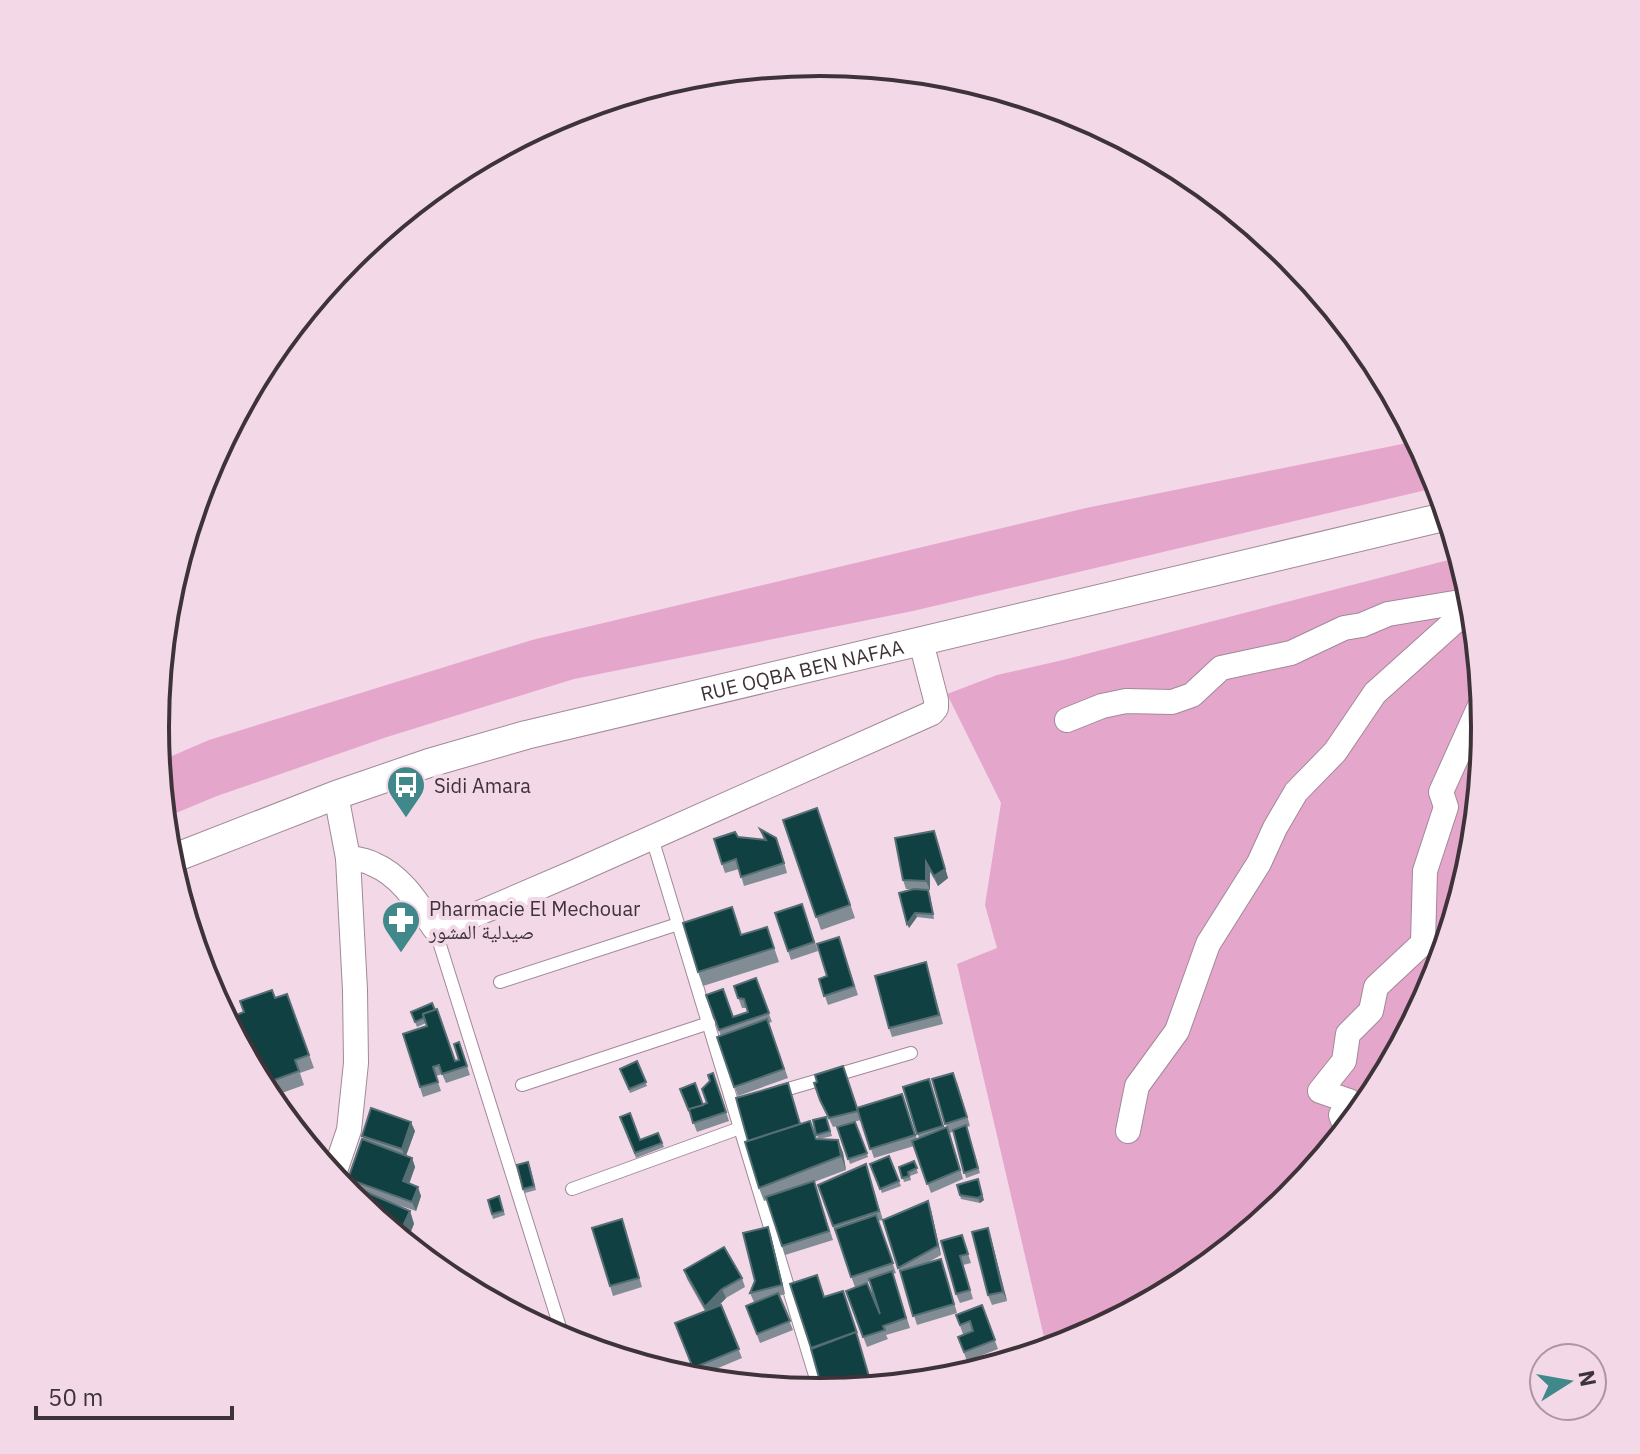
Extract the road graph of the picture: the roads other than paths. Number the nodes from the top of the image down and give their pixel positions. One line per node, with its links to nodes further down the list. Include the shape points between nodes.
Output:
1 (1436, 519): 4 (street, RUE OQBA BEN NAFAA)
2 (1459, 604): 5 (street, via 1388,614 1291,653 1221,668 1192,695 1172,702 1126,701)
3 (1460, 614): 22 (street, via 1375,693 1335,752 1296,792 1208,944 1177,1031 1137,1086)
4 (921, 642): 7 (street, RUE OQBA BEN NAFAA, via 526,735); 8 (street, via 936,700 932,713)
5 (1067, 720)
6 (1471, 725): 20 (street, via 1441,792 1446,807 1425,871 1423,943 1376,987 1371,1011 1348,1034 1344,1061 1320,1091 1349,1101)
7 (336, 795): 9 (street, RUE OQBA BEN NAFAA); 10 (street)
8 (652, 838): 11 (lane); 12 (street)
9 (182, 855)
10 (348, 858): 12 (street, via 372,863 391,875); 23 (street, via 356,1063 349,1130)
11 (678, 924): 13 (lane); 14 (lane)
12 (435, 929): 25 (lane)
13 (500, 982)
14 (709, 1023): 16 (lane); 19 (lane)
15 (911, 1053): 17 (lane)
16 (522, 1085)
17 (762, 1096)
18 (747, 1100): 19 (lane)
19 (732, 1105): 21 (lane)
20 (1341, 1116)
21 (740, 1128): 24 (lane); 26 (lane)
22 (1128, 1131)
23 (338, 1163)
24 (572, 1189)
25 (559, 1323)
26 (816, 1378)

